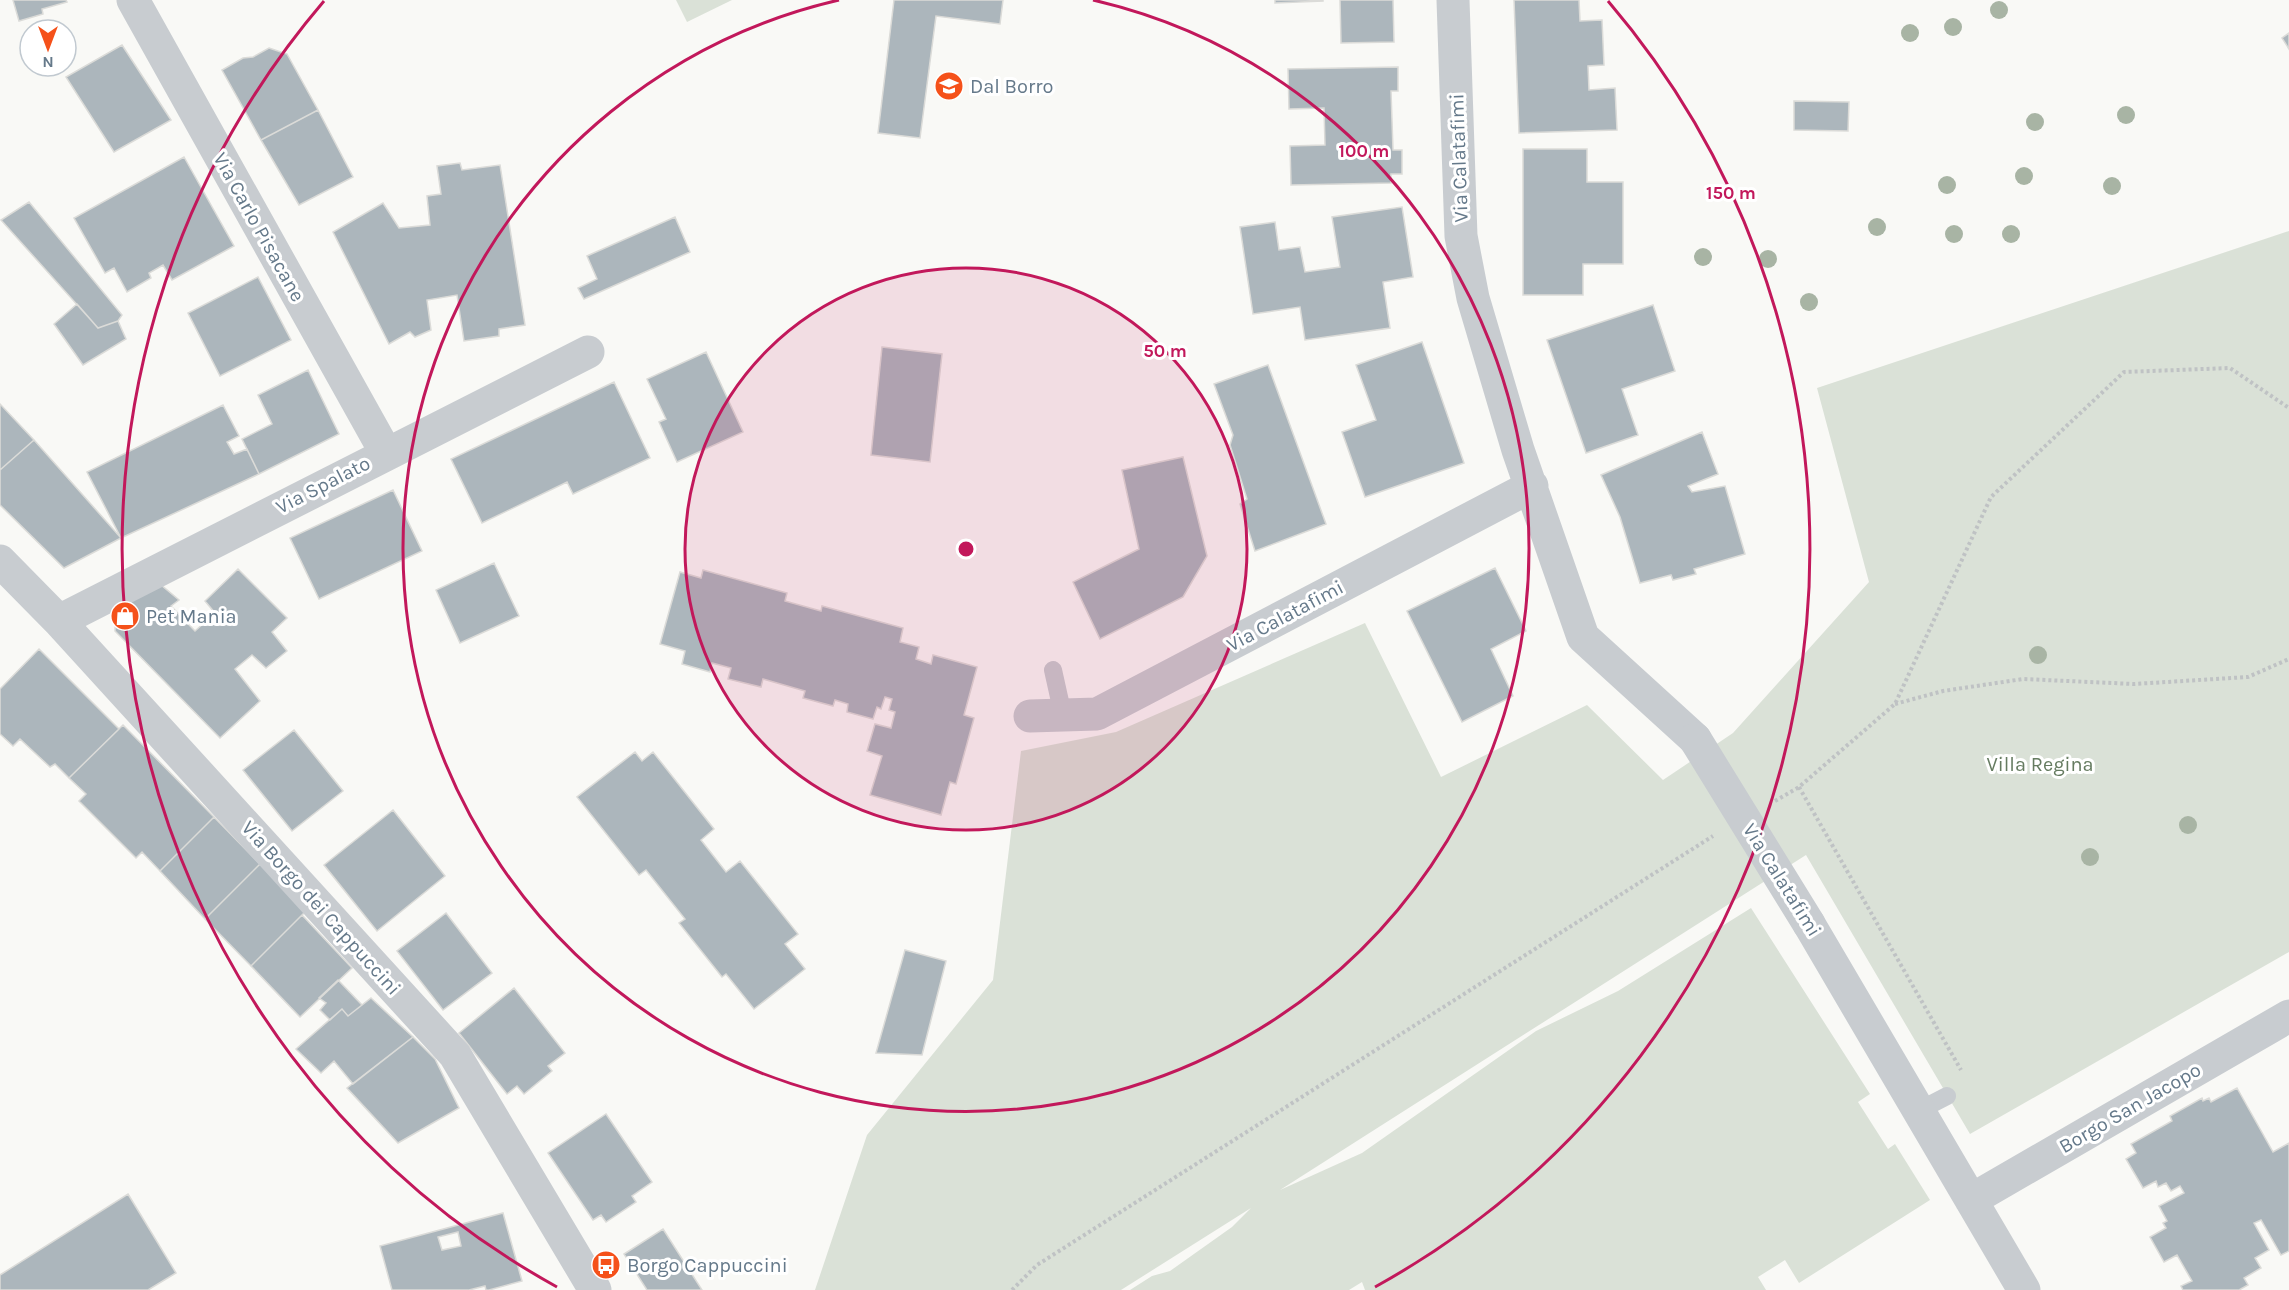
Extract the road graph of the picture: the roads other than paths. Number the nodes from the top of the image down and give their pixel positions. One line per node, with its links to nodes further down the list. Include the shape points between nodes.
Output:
1 (133, 0): 4 (street, Via Carlo Pisacane)
2 (1454, 0): 5 (street, Via Calatafimi, via 1461,236 1494,375)
3 (588, 352): 4 (street, Via Spalato)
4 (386, 453): 7 (street, Via Spalato)
5 (1532, 486): 9 (street, Via Calatafimi, via 1097,714); 13 (street, Via Calatafimi, bridge, via 1583,637 1695,739)
6 (0, 561): 7 (street, Via Borgo dei Cappuccini)
7 (59, 621): 15 (street, Via Borgo dei Cappuccini, via 455,1055)
8 (1053, 670): 9 (lane)
9 (1063, 715): 10 (street, Via Calatafimi)
10 (1030, 716)
11 (2289, 1016): 14 (street, Borgo San Jacopo)
12 (1947, 1096): 13 (lane)
13 (1918, 1111): 14 (street, Via Calatafimi)
14 (1971, 1200): 16 (street, Via Calatafimi)
15 (596, 1290)
16 (2024, 1290)

